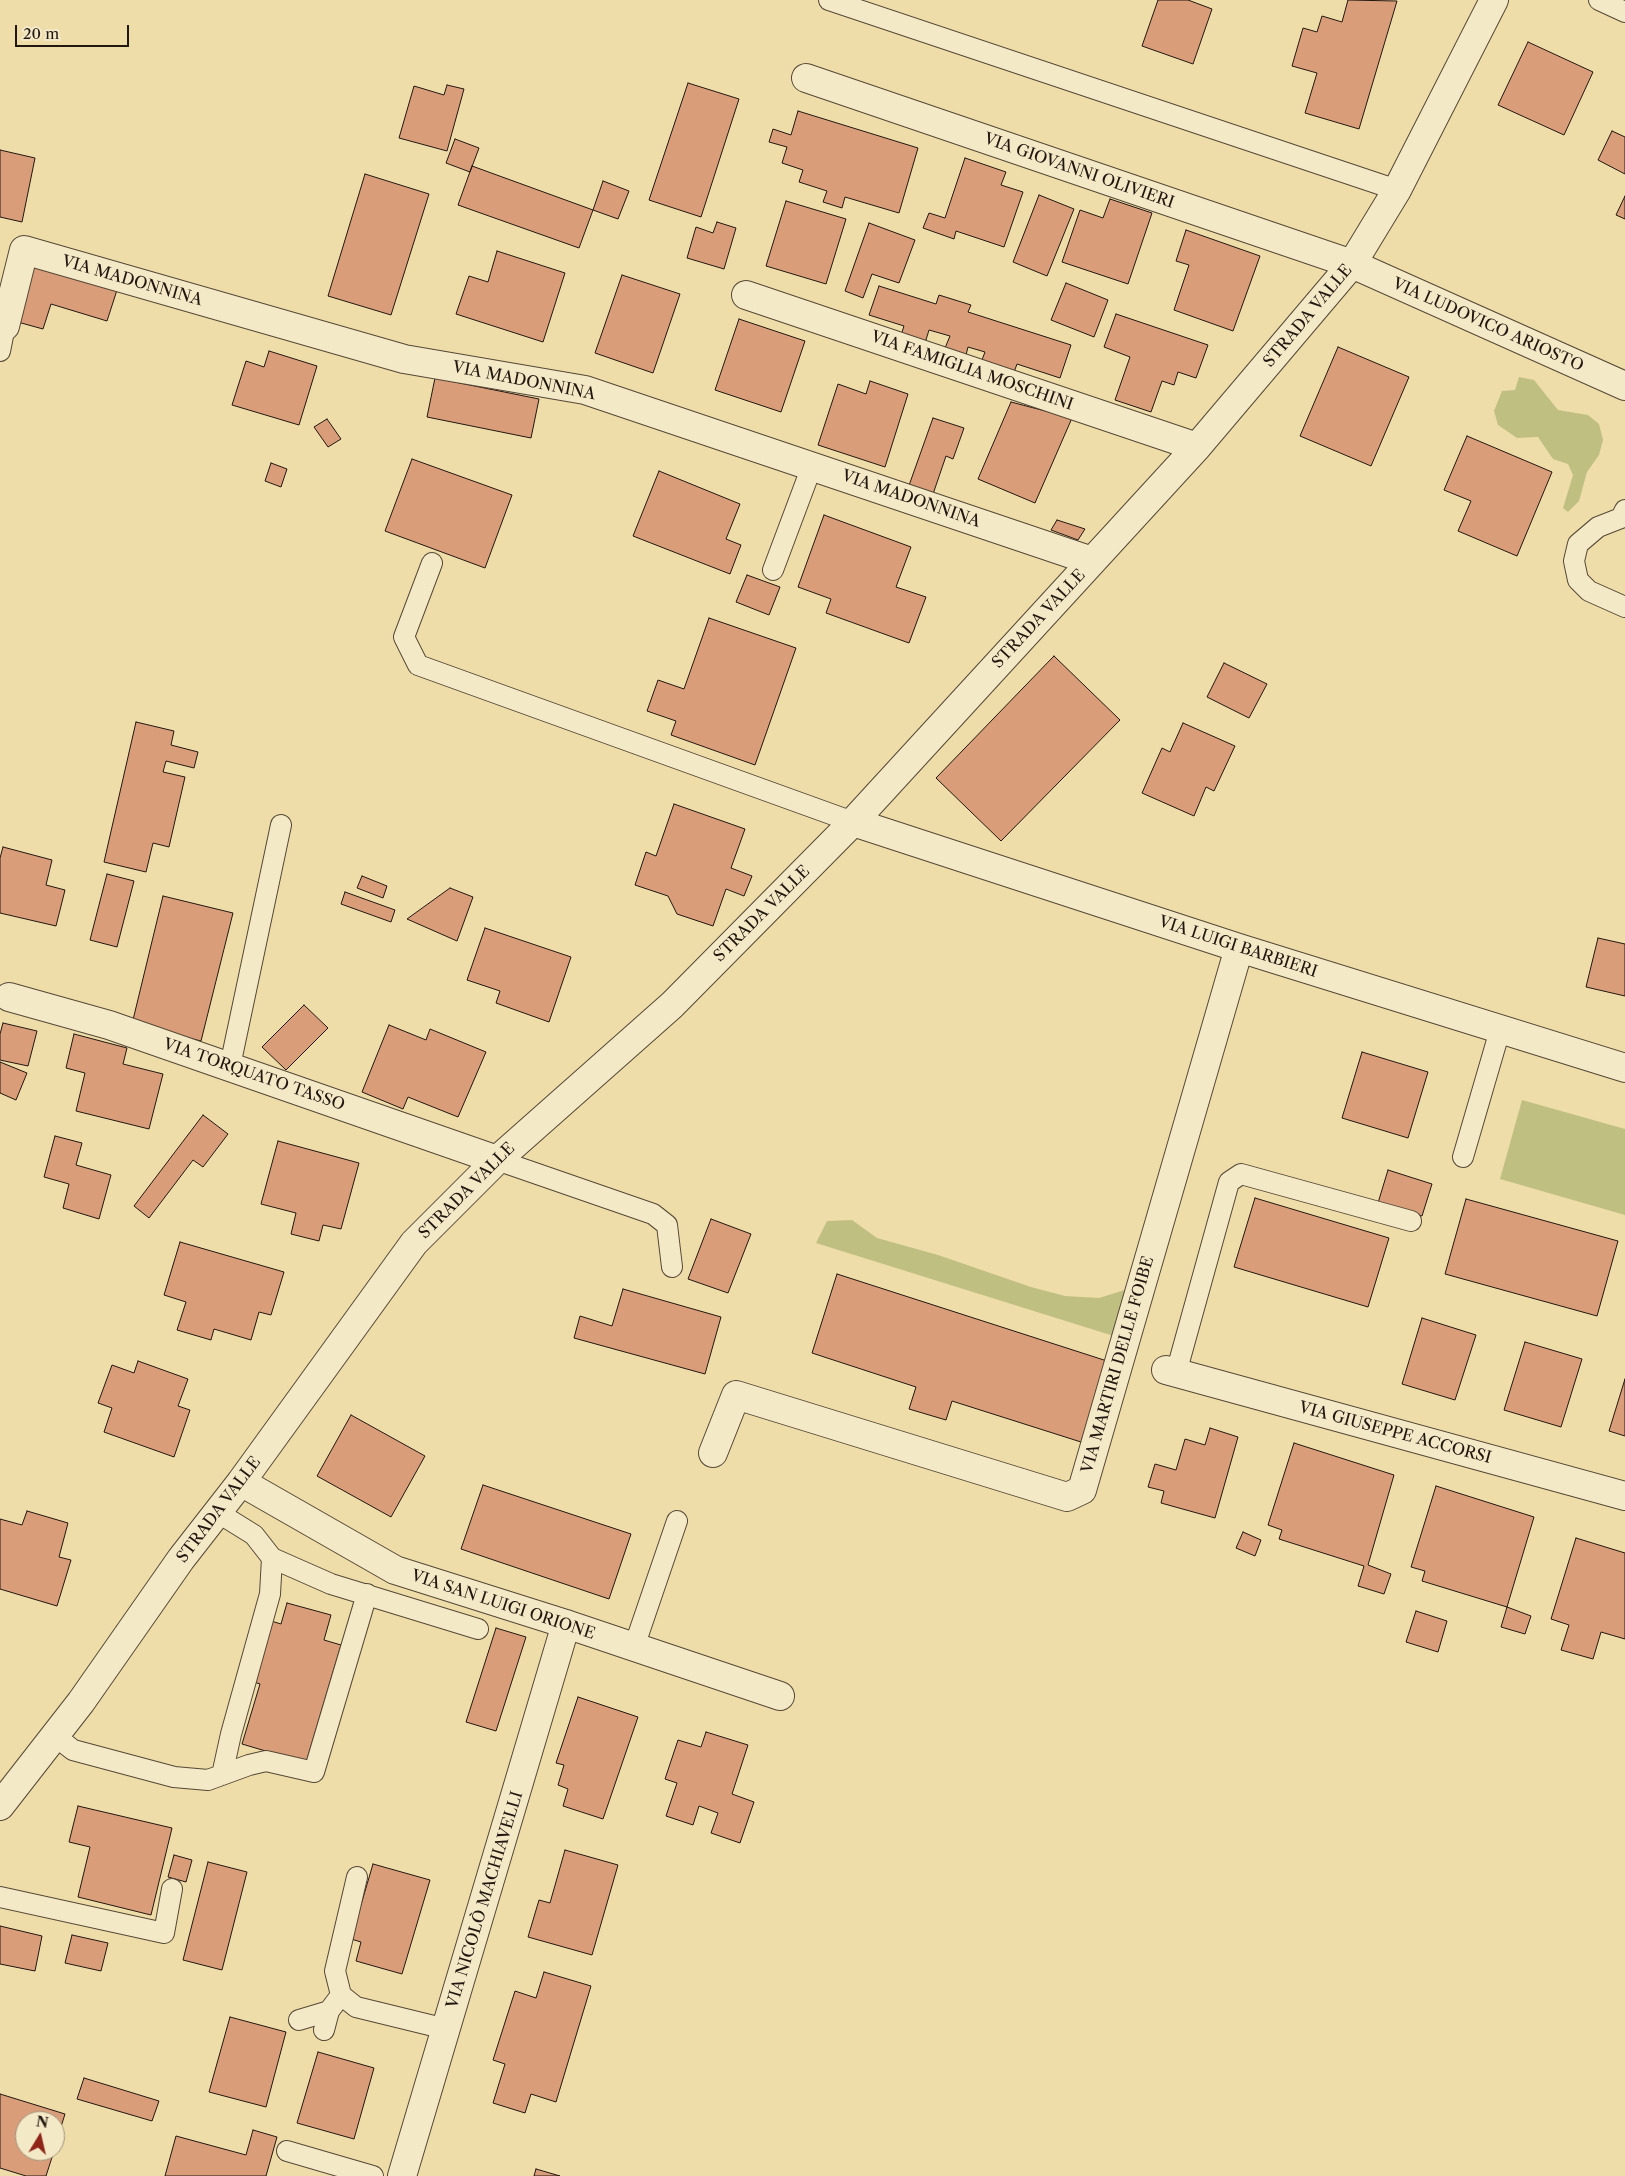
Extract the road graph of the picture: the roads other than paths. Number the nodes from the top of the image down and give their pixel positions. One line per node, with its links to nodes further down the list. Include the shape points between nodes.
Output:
1 (829, 0): 6 (lane)
2 (1599, 0): 4 (lane)
3 (1492, 1): 6 (street, STRADA VALLE)
4 (1625, 12)
5 (806, 78): 7 (street, VIA GIOVANNI OLIVIERI)
6 (1397, 190): 7 (street, STRADA VALLE)
7 (1352, 264): 10 (street, VIA LUDOVICO ARIOSTO); 11 (street, STRADA VALLE)
8 (746, 294): 11 (street, VIA FAMIGLIA MOSCHINI)
9 (2, 336): 12 (street, VIA MADONNINA, via 24,250 404,359 585,390)
10 (1625, 386)
11 (1197, 447): 14 (street, STRADA VALLE)
12 (812, 466): 14 (street, VIA MADONNINA); 16 (lane)
13 (1625, 510): 17 (lane, via 1621,518 1598,527 1578,544 1574,561 1578,580 1588,591)
14 (1092, 561): 18 (street, STRADA VALLE)
15 (432, 563): 18 (lane, via 404,637 418,665)
16 (773, 570)
17 (1625, 607)
18 (853, 822): 20 (street, VIA LUIGI BARBIERI); 26 (street, STRADA VALLE, via 672,1005)
19 (281, 825): 23 (lane)
20 (1239, 948): 22 (street, VIA LUIGI BARBIERI); 30 (street, VIA MARTIRI DELLE FOIBE, via 1082,1490 1067,1497 736,1395)
21 (4, 996): 23 (street, VIA TORQUATO TASSO, via 109,1025)
22 (1500, 1030): 24 (street, VIA LUIGI BARBIERI); 25 (lane)
23 (230, 1066): 26 (street, VIA TORQUATO TASSO)
24 (1625, 1068)
25 (1463, 1157)
26 (497, 1160): 28 (lane, via 653,1214 667,1225); 31 (street, STRADA VALLE, via 414,1243)
27 (1411, 1221): 29 (lane, via 1240,1174 1229,1182)
28 (672, 1267)
29 (1171, 1371): 32 (street, VIA GIUSEPPE ACCORSI)
30 (713, 1454)
31 (240, 1482): 33 (street, STRADA VALLE); 37 (street, VIA SAN LUIGI ORIONE, via 395,1570)
32 (1625, 1496)
33 (217, 1512): 35 (lane, via 254,1535); 41 (street, STRADA VALLE)
34 (677, 1521): 39 (lane)
35 (272, 1558): 36 (lane, via 331,1584); 42 (lane, via 270,1594)
36 (367, 1594): 38 (lane); 42 (lane, via 314,1772 266,1761)
37 (566, 1624): 39 (street, VIA SAN LUIGI ORIONE); 49 (street, VIA NICOLÒ MACHIAVELLI)
38 (478, 1629)
39 (634, 1647): 40 (street, VIA SAN LUIGI ORIONE)
40 (780, 1696)
41 (55, 1736): 42 (lane, via 73,1750 174,1777 208,1780); 43 (street, STRADA VALLE)
42 (222, 1775)
43 (0, 1806)
44 (357, 1877): 47 (lane, via 335,1971)
45 (172, 1889): 46 (lane, via 164,1933)
46 (0, 1897)
47 (341, 1995): 48 (lane, via 327,2020); 49 (lane, via 356,2007)
48 (299, 2020)
49 (446, 2029): 52 (street, VIA NICOLÒ MACHIAVELLI)
50 (287, 2151): 51 (lane)
51 (373, 2176)
52 (402, 2176)

